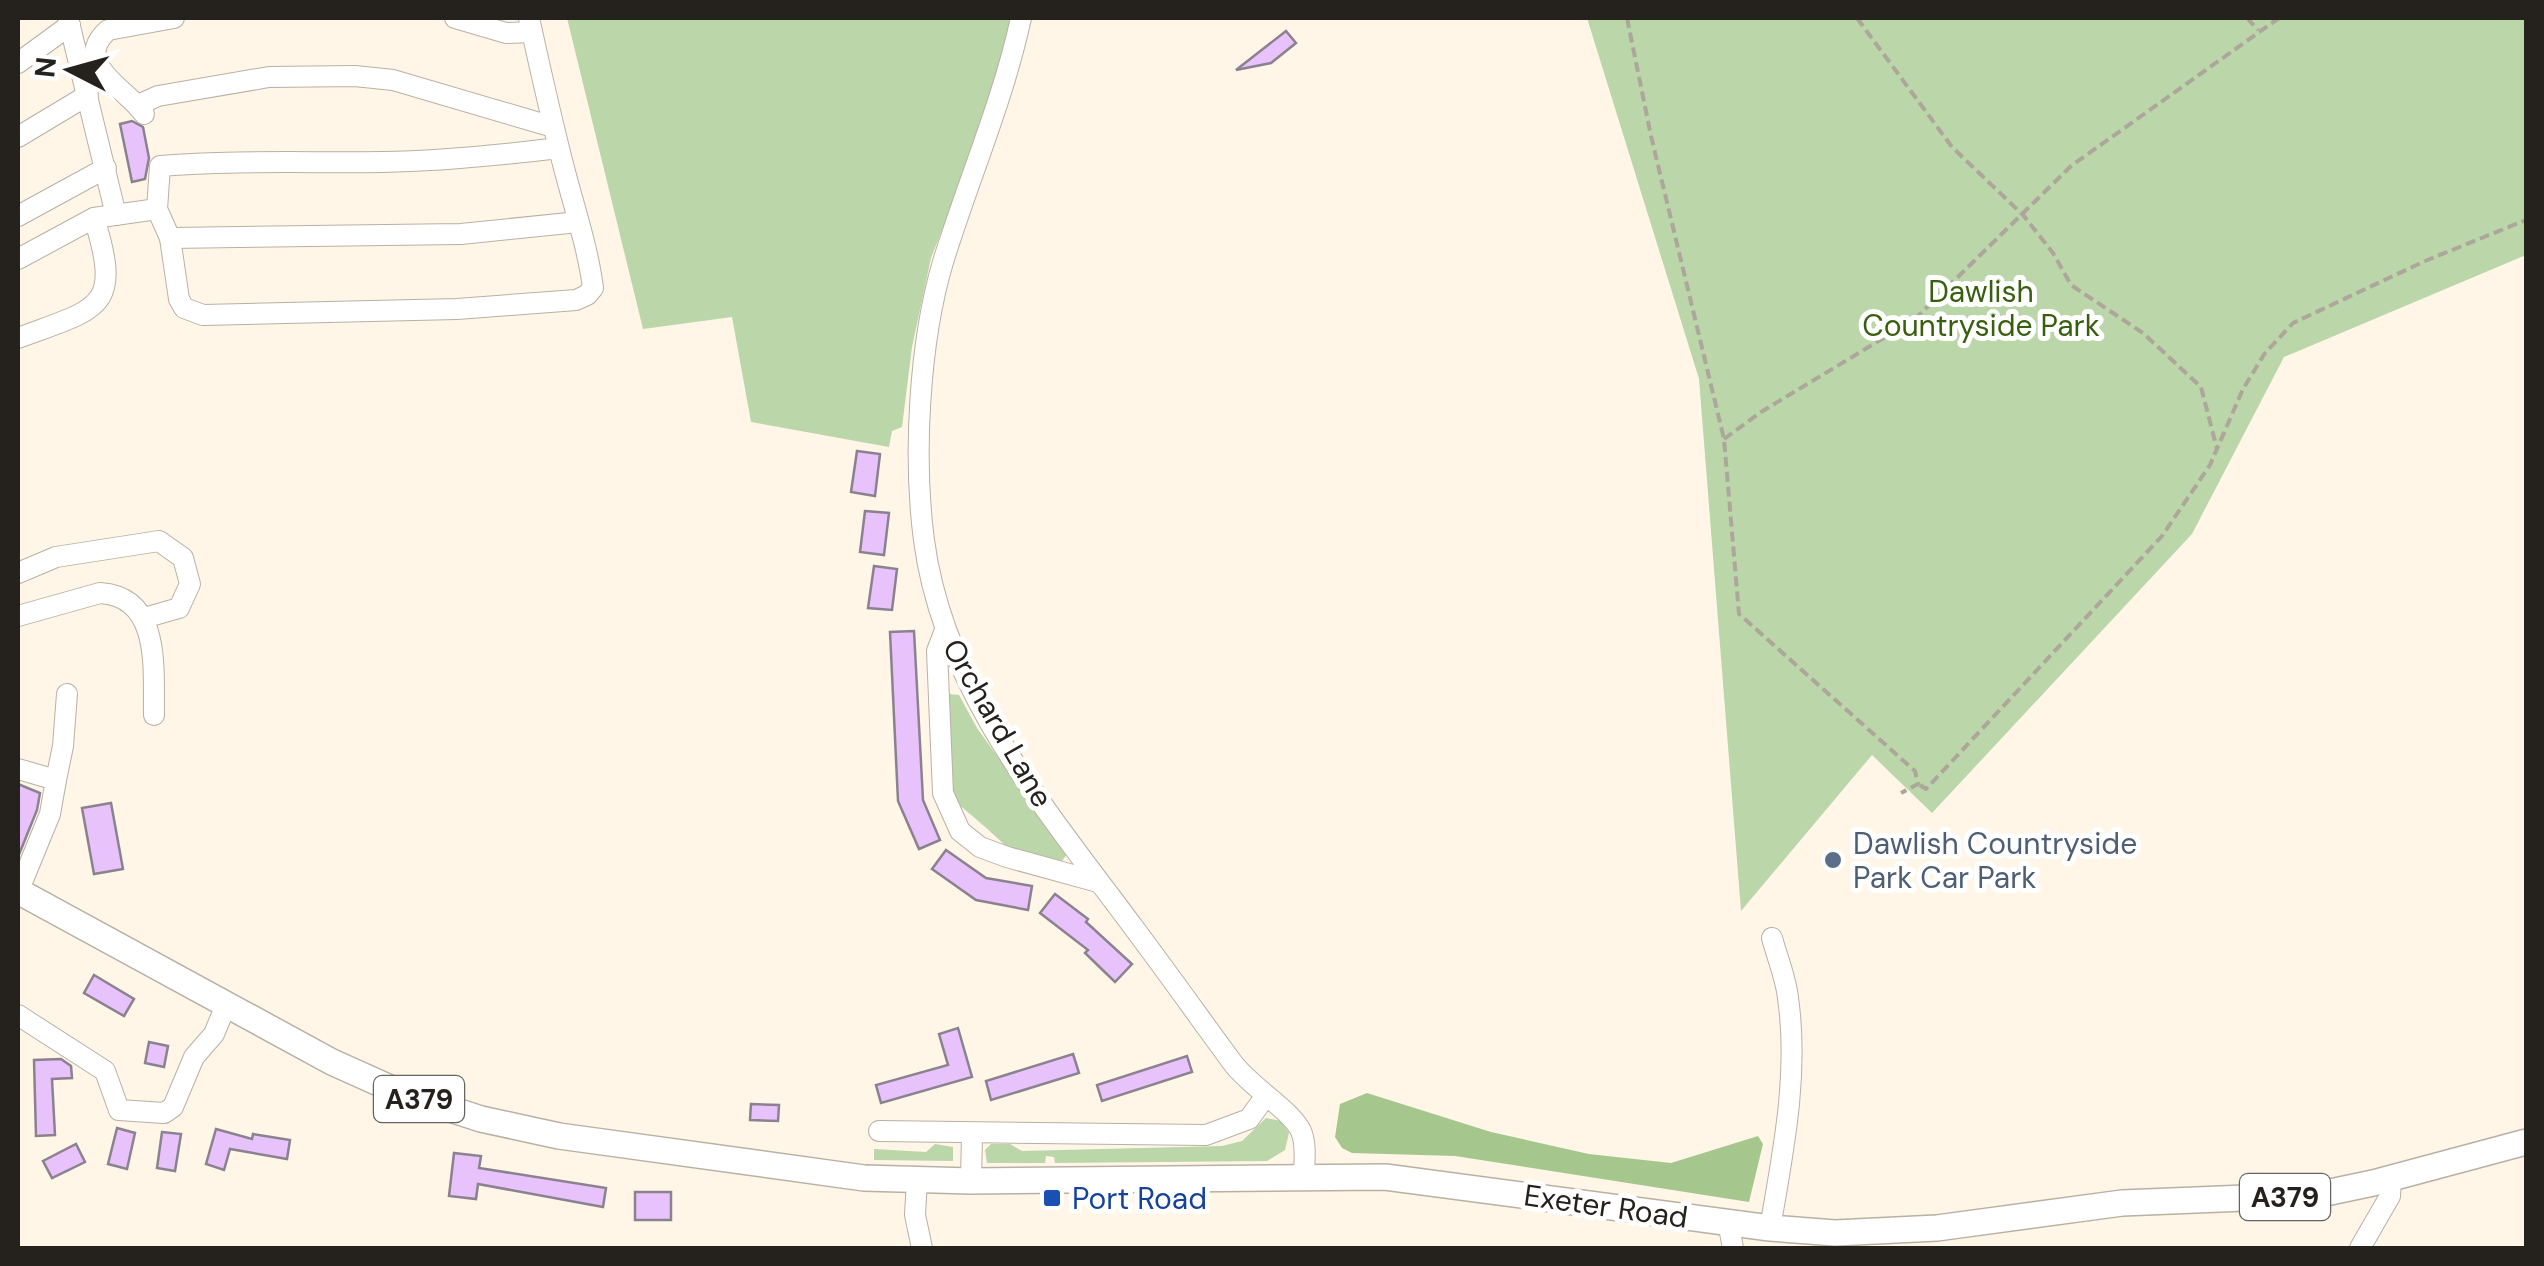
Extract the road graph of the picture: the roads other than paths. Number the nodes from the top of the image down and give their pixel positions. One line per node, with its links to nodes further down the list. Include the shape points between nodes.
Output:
1 (174, 18): 9 (street, via 101,36 100,70 142,110 158,96 268,78 355,76 393,80)
2 (455, 18): 5 (street, via 506,33)
3 (1021, 18): 22 (street, Orchard Lane, via 943,264 926,361 916,462 924,544)
4 (69, 21): 6 (street); 7 (street)
5 (531, 25): 9 (street)
6 (18, 62)
7 (88, 95): 8 (street); 10 (street)
8 (18, 137)
9 (556, 138): 11 (street, via 506,155 160,166); 15 (street)
10 (106, 168): 12 (street); 13 (street)
11 (157, 209): 12 (street); 16 (street)
12 (116, 215): 14 (street)
13 (18, 216)
14 (94, 218): 17 (street); 18 (street, via 107,265 103,296 88,309)
15 (578, 222): 16 (street, via 461,234); 16 (street, via 593,288 587,296 457,309 194,313 179,298)
16 (170, 238)
17 (18, 259)
18 (18, 338)
19 (18, 573): 21 (street, via 56,557 159,540 183,558 190,584 179,608)
20 (18, 616): 21 (street, via 100,593 130,603)
21 (144, 618): 24 (street)
22 (945, 630): 27 (street, Orchard Lane, via 1037,796); 27 (street, via 937,651 943,793 960,832 1006,857)
23 (66, 694): 26 (street)
24 (154, 714)
25 (18, 768): 26 (street)
26 (56, 780): 28 (street, via 50,814)
27 (1098, 882): 32 (street, Orchard Lane, via 1244,1079)
28 (18, 891): 30 (main road, A379)
29 (1772, 938): 41 (street, via 1788,995 1793,1062)
30 (226, 1005): 31 (street, via 164,1113 120,1110 105,1071); 38 (main road, A379, via 332,1062 480,1119 736,1161)
31 (18, 1015)
32 (1265, 1097): 34 (street, via 1250,1119 1206,1135); 36 (street, Orchard Lane, via 1301,1132)
33 (879, 1132): 34 (street)
34 (972, 1134): 39 (street)
35 (2526, 1142): 37 (main road, Exeter Road / A379)
36 (1304, 1176): 39 (main road, Exeter Road / A379); 40 (main road, Exeter Road / A379, via 1444,1182)
37 (2391, 1179): 42 (main road, Exeter Road / A379, via 2316,1194 2122,1202); 45 (street, via 2390,1196)
38 (917, 1180): 39 (main road, Exeter Road / A379); 43 (street)
39 (972, 1181)
40 (1728, 1222): 41 (main road, Exeter Road / A379); 44 (street)
41 (1770, 1228): 42 (main road, Exeter Road / A379)
42 (1910, 1239)
43 (922, 1248)
44 (1733, 1248)
45 (2360, 1248)

